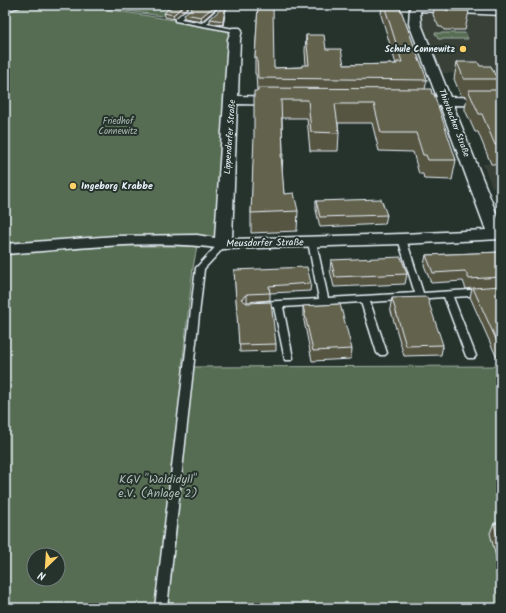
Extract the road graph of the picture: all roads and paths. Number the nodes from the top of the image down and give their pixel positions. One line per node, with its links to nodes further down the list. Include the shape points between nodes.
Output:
1 (15, 5): 3 (street)
2 (194, 6): 7 (lane, via 177,20)
3 (5, 8)
4 (415, 8): 6 (street); 12 (street, Thierbacher Straße, via 415,24)
5 (220, 10): 7 (lane)
6 (501, 12)
7 (204, 24): 8 (lane)
8 (236, 30): 9 (street, Lippendorfer Straße)
9 (232, 100): 10 (street); 17 (street, Lippendorfer Straße)
10 (296, 101)
11 (422, 101): 12 (street)
12 (446, 101): 13 (street); 14 (street, Thierbacher Straße)
13 (501, 102)
14 (498, 234): 15 (street, Meusdorfer Straße)
15 (402, 239): 16 (street, Meusdorfer Straße); 21 (lane)
16 (312, 242): 17 (street, Meusdorfer Straße); 23 (lane)
17 (223, 244): 18 (street, Meusdorfer Straße, via 197,240 116,241); 29 (lane, via 200,268)
18 (5, 249)
19 (501, 291): 20 (lane)
20 (448, 295): 21 (lane); 27 (lane)
21 (420, 296): 22 (lane)
22 (365, 299): 23 (lane); 26 (lane)
23 (324, 301): 24 (lane)
24 (278, 304): 25 (lane); 28 (lane)
25 (247, 306)
26 (382, 353)
27 (471, 356)
28 (288, 358)
29 (161, 608)

